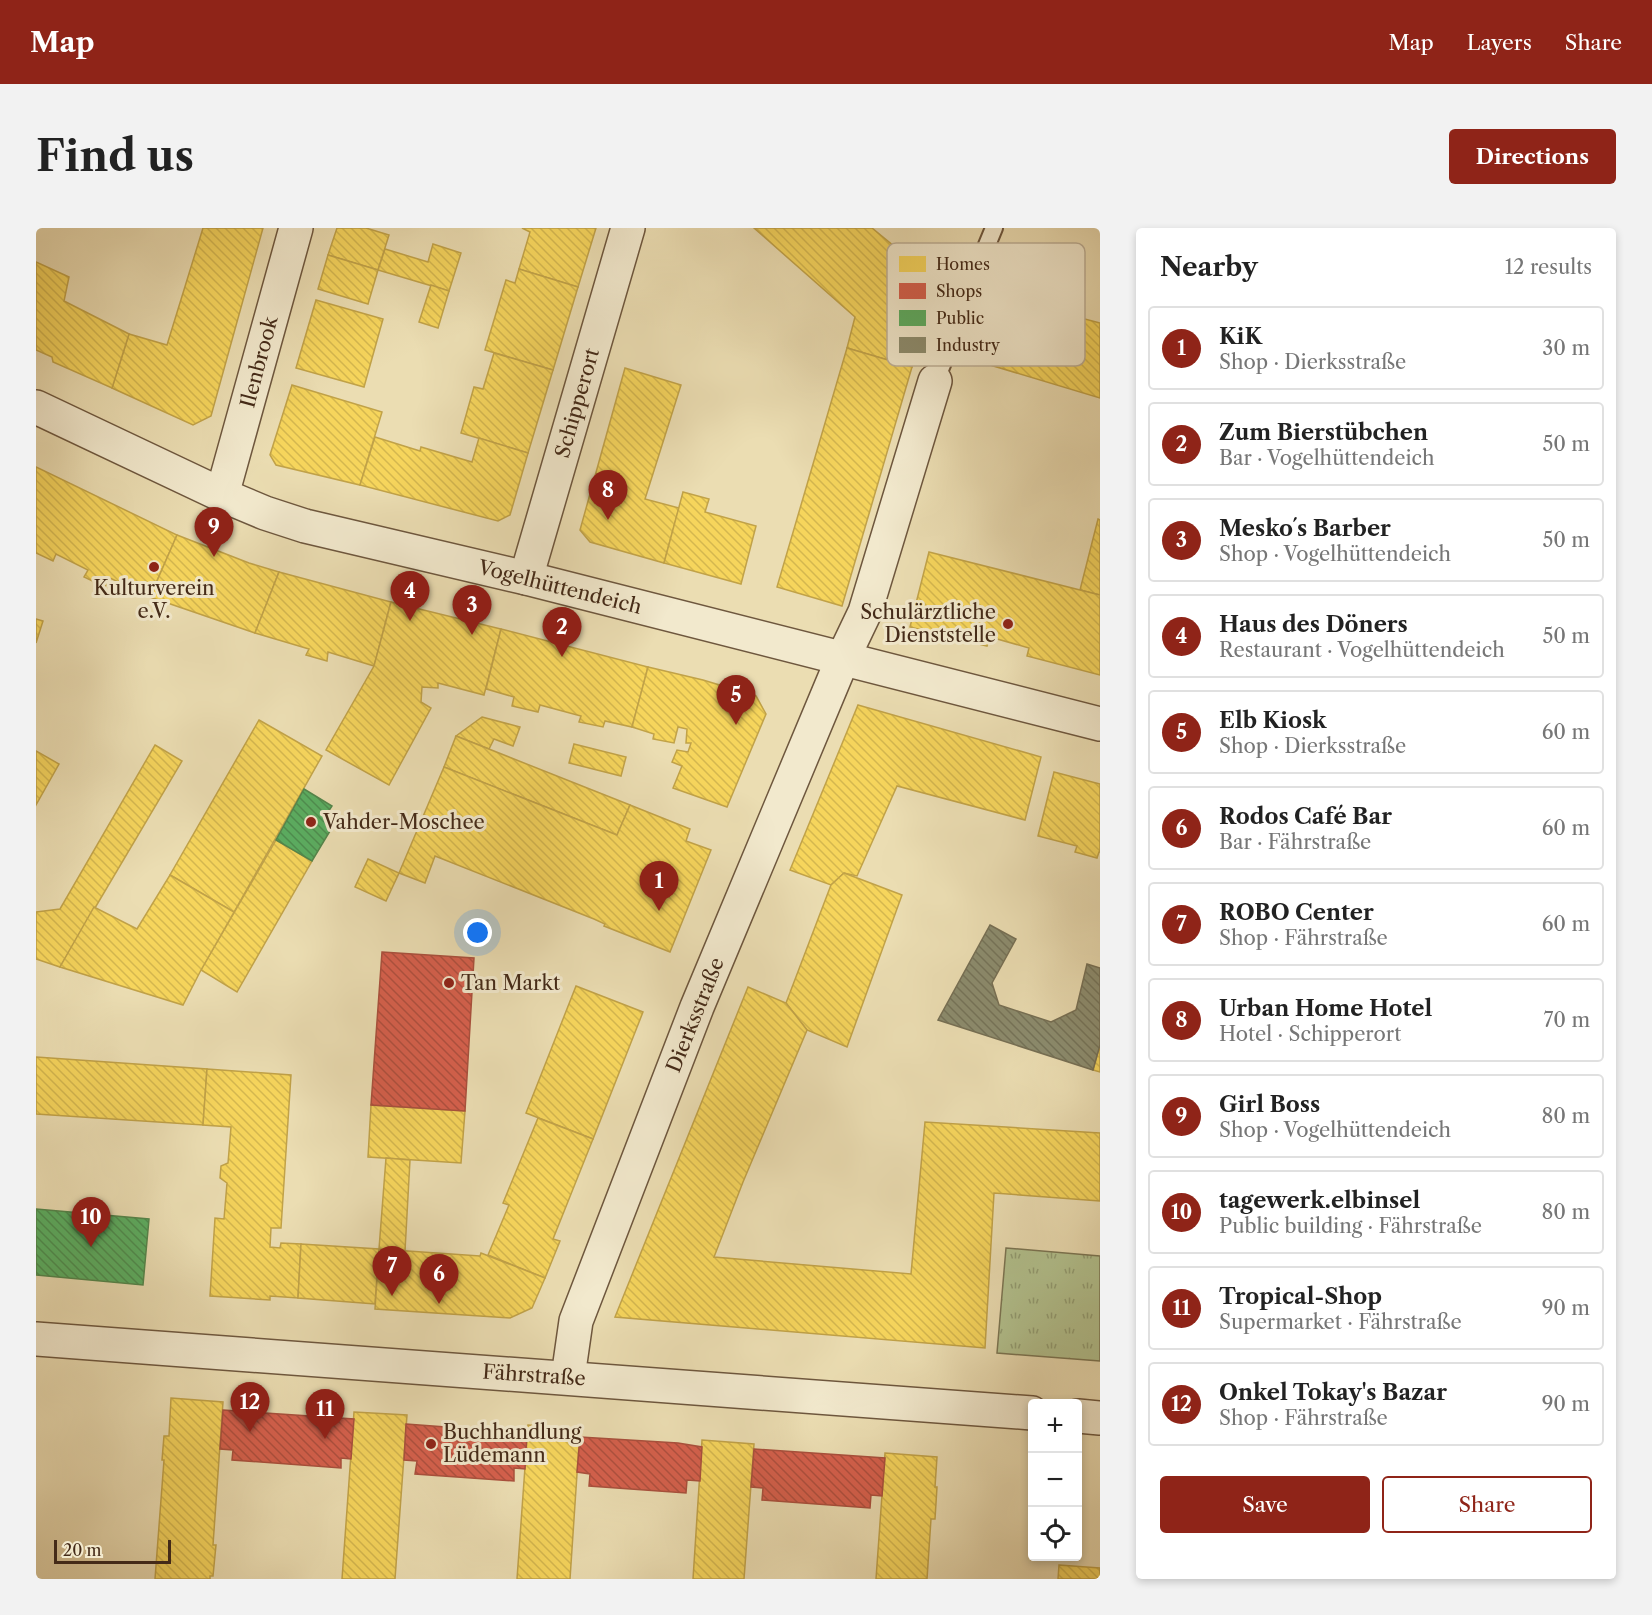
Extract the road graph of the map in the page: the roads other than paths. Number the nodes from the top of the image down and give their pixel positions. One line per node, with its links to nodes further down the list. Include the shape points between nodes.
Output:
1 (296, 228): 7 (street, Ilenbrook)
2 (628, 228): 8 (street, Schipperort)
3 (994, 228): 4 (lane)
4 (988, 243)
5 (941, 367): 9 (street, Dierksstraße, via 865,612)
6 (36, 407): 7 (street, Vogelhüttendeich)
7 (222, 495): 8 (street, Vogelhüttendeich, via 305,526)
8 (526, 578): 9 (street, Vogelhüttendeich)
9 (843, 658): 10 (street, Vogelhüttendeich); 12 (street, Dierksstraße, via 697,1007 579,1311)
10 (1100, 724)
11 (36, 1339): 12 (street, Fährstraße)
12 (568, 1377): 13 (street, Fährstraße)
13 (1028, 1413)
14 (1082, 1416): 15 (street)
15 (1100, 1418)

